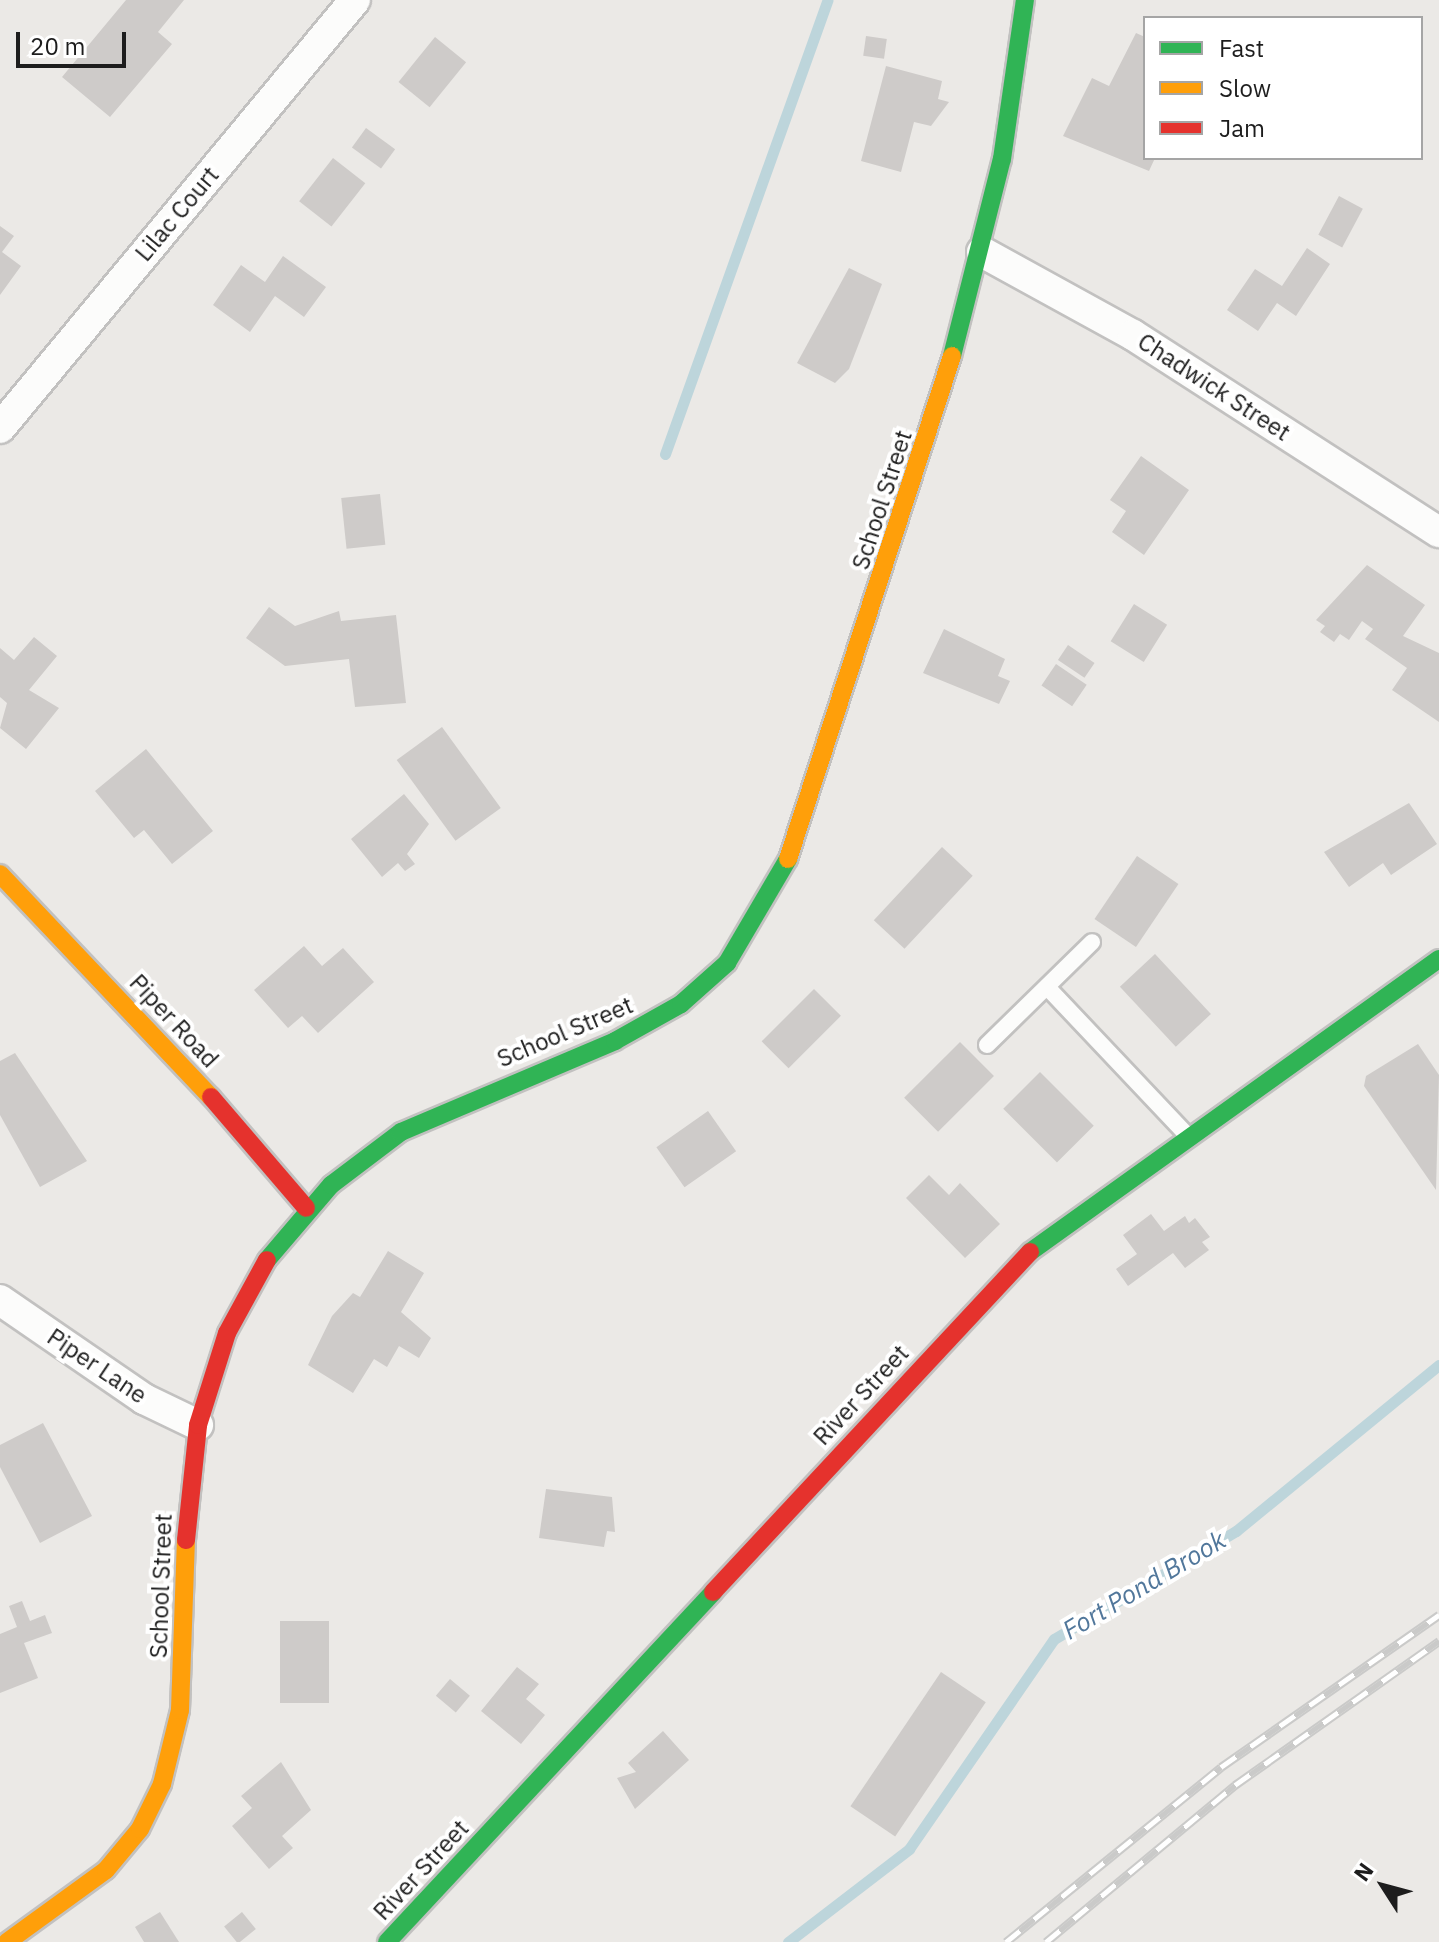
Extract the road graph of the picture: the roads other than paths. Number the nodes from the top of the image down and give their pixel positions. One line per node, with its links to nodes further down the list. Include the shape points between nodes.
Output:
1 (355, 0): 4 (street, Lilac Court)
2 (1025, 0): 3 (street, School Street)
3 (982, 252): 5 (street, Chadwick Street, via 1133,335); 12 (street, School Street, via 808,813 746,938 717,974 667,1013 432,1115 370,1153)
4 (0, 428)
5 (1439, 532)
6 (0, 874): 12 (street, Piper Road, via 212,1097)
7 (1092, 942): 9 (lane)
8 (1439, 959): 11 (street, River Street)
9 (1047, 987): 10 (lane); 11 (lane)
10 (987, 1045)
11 (1186, 1134): 16 (street, River Street, via 1063,1222 1001,1280)
12 (306, 1208): 14 (street, School Street, via 243,1297)
13 (0, 1300): 14 (street, Piper Lane, via 144,1399)
14 (198, 1425): 15 (street, School Street, via 187,1505 180,1710 167,1772 116,1860)
15 (7, 1942)
16 (387, 1942)

